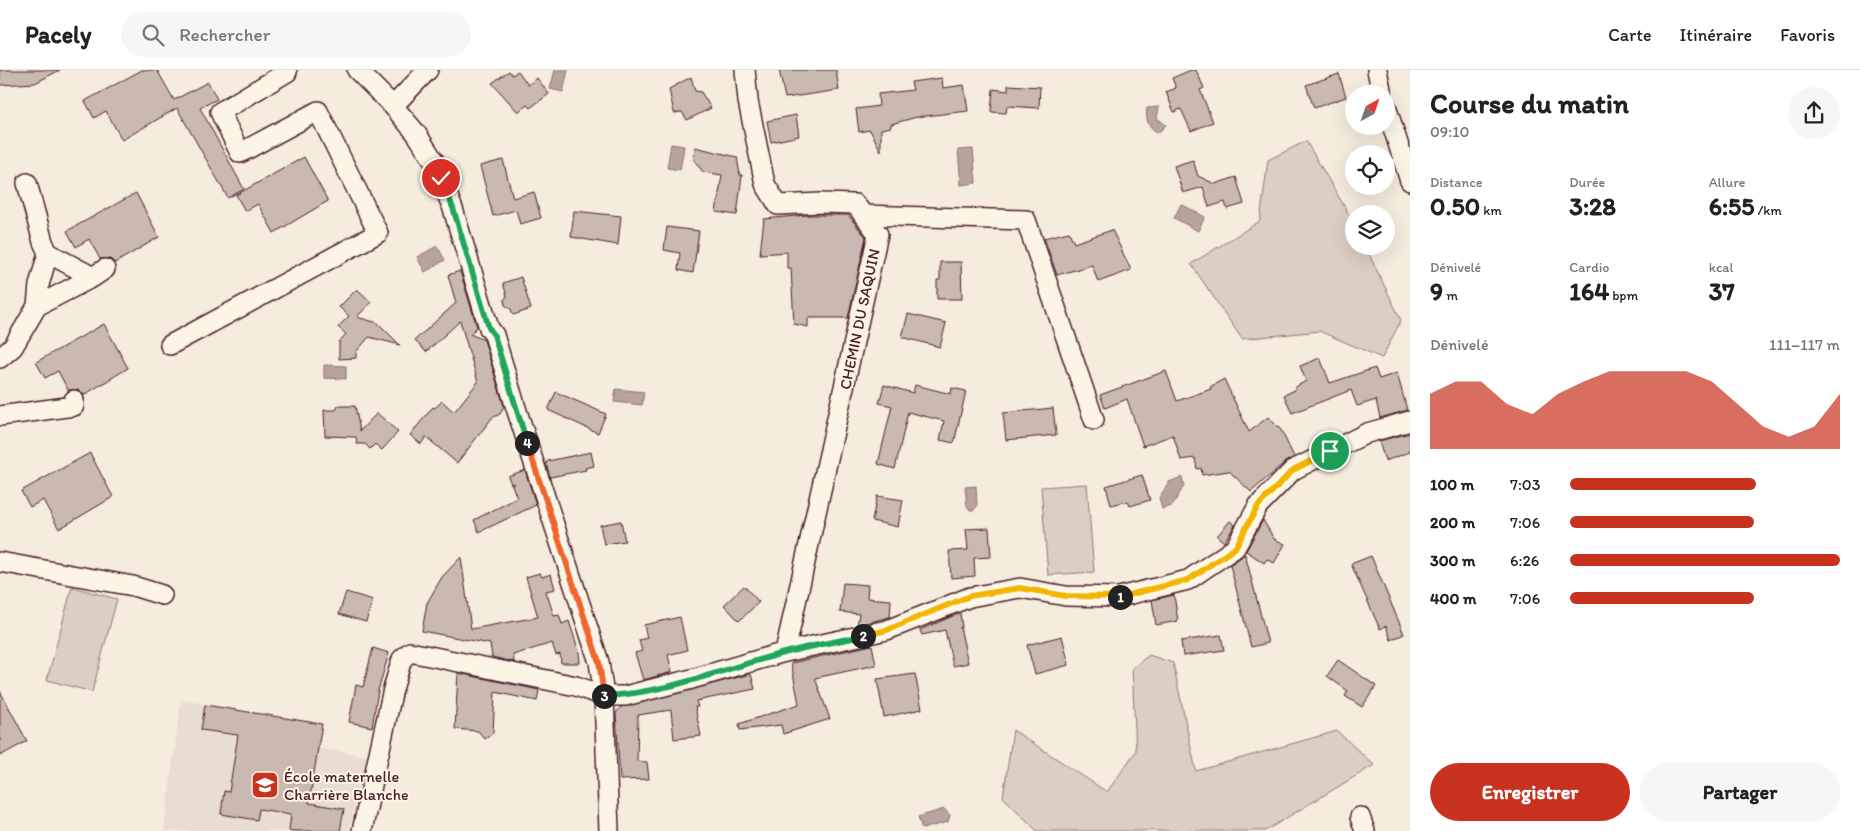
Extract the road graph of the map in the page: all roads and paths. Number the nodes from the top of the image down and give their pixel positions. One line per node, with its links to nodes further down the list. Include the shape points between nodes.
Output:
1 (358, 70): 7 (street)
2 (428, 70): 7 (street)
3 (745, 70): 11 (street, CHEMIN DU SAQUIN, via 765,184 778,205 855,204)
4 (1377, 70): 6 (street)
5 (287, 72): 14 (street, via 220,112 240,153 318,111 378,233)
6 (1380, 85)
7 (393, 106): 23 (street, via 434,161 453,208 599,662)
8 (1395, 134): 9 (street)
9 (1410, 181)
10 (28, 183): 12 (street)
11 (863, 215): 18 (street, via 1026,220); 22 (street, CHEMIN DU SAQUIN, via 878,234)
12 (48, 253): 13 (street); 13 (street, via 99,273)
13 (37, 306): 15 (street, via 13,347)
14 (170, 344)
15 (0, 358)
16 (74, 400): 17 (street, via 74,406)
17 (0, 416)
18 (1094, 420)
19 (1410, 421): 22 (street, via 1367,432 1293,470 1258,506 1235,548 1188,580 1119,597 1066,596 1020,588 970,596 887,630)
20 (0, 562): 21 (street, via 133,586)
21 (162, 595)
22 (785, 652): 23 (street, via 634,693)
23 (604, 696): 24 (street, via 576,686 410,652 402,659 393,689); 25 (street)
24 (362, 831)
25 (609, 831)

